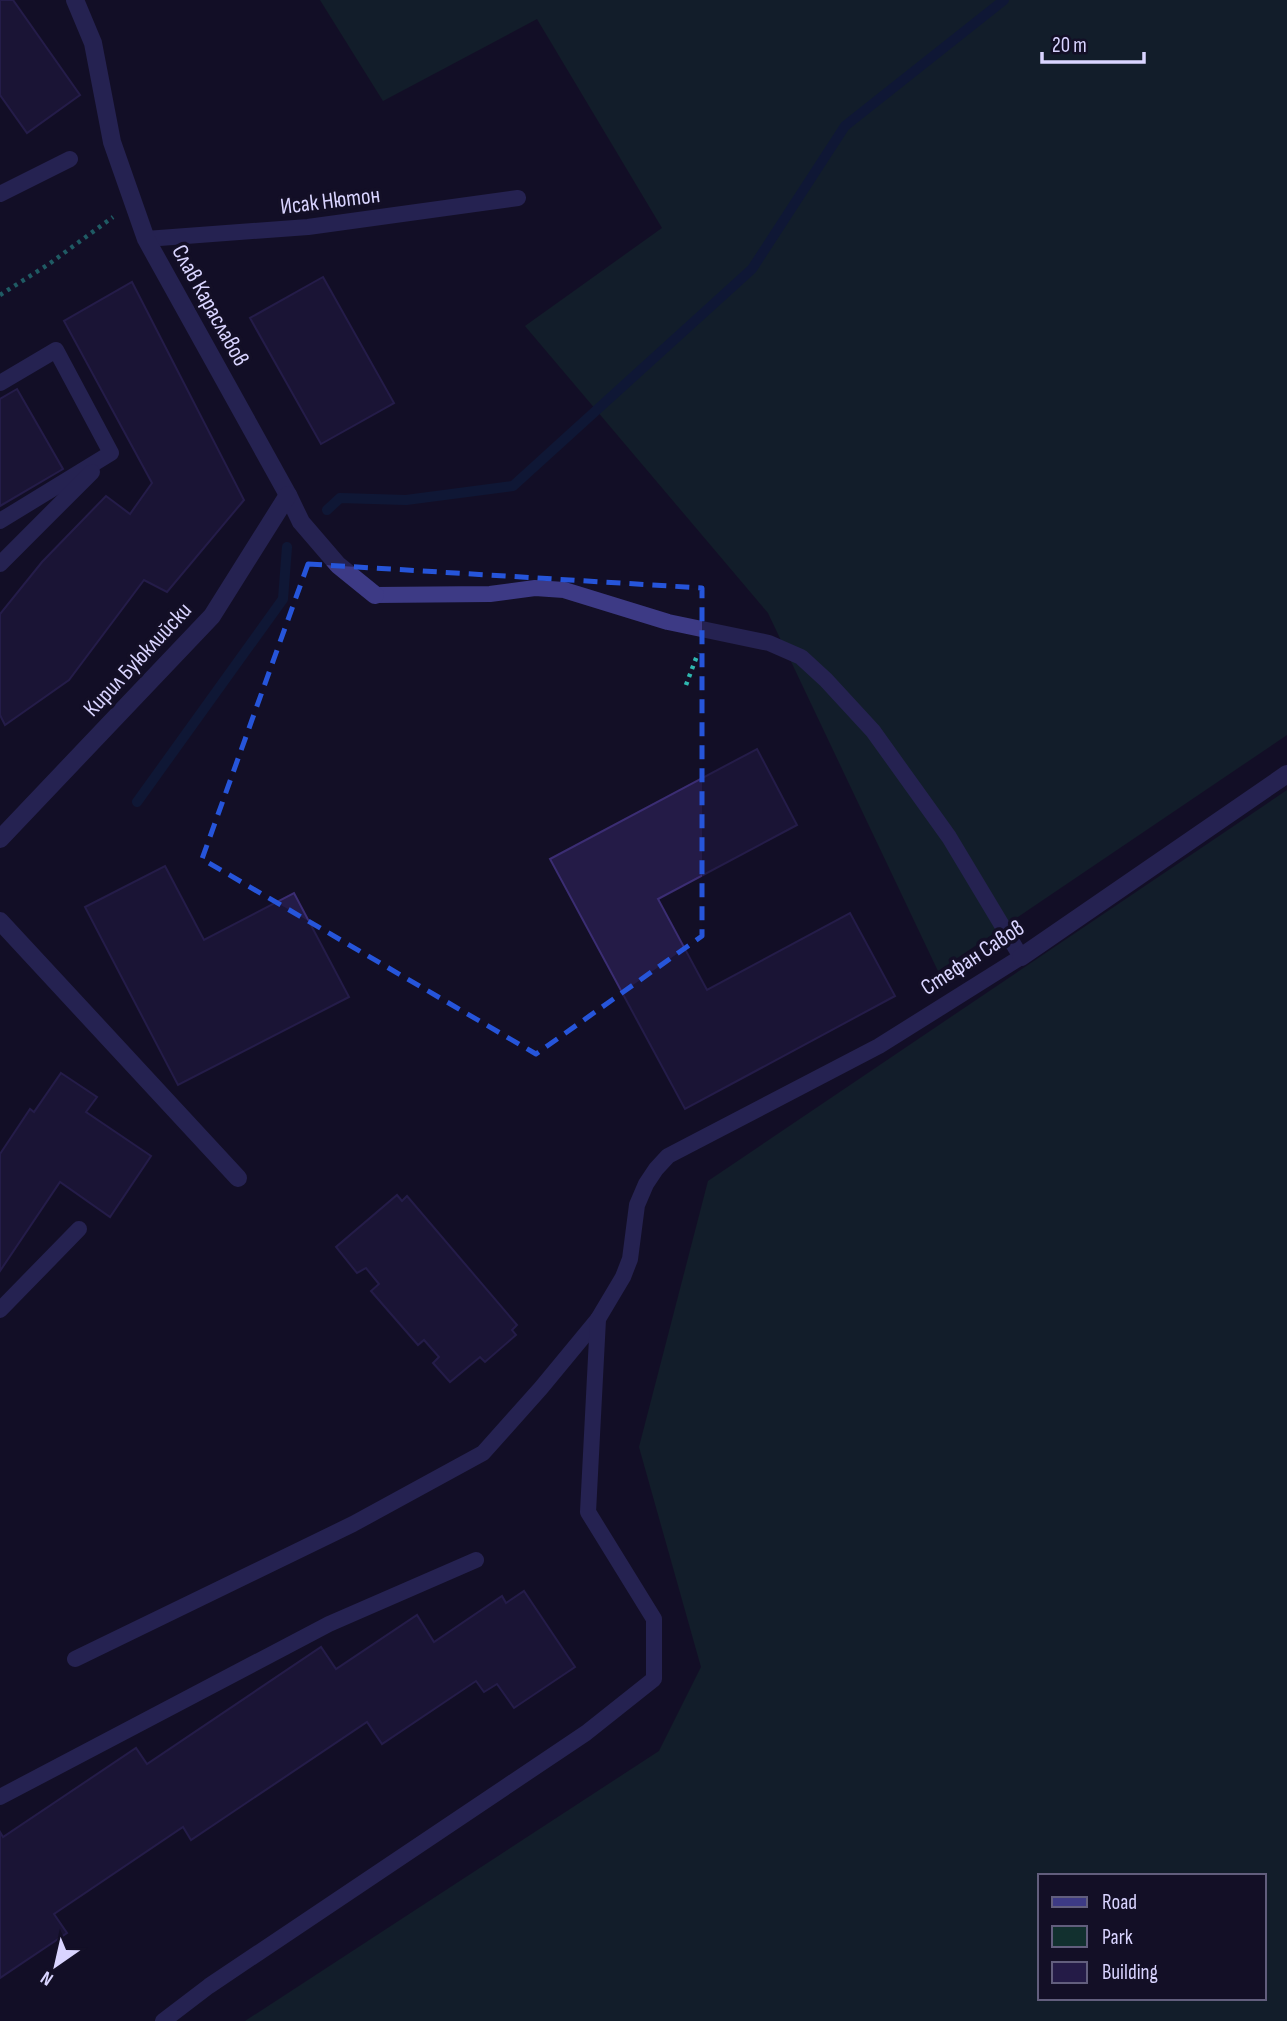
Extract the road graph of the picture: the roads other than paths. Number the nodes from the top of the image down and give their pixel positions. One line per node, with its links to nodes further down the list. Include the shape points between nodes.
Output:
1 (75, 0): 5 (street, Слав Караславов, via 93,43 112,142)
2 (70, 159): 3 (lane)
3 (0, 194)
4 (518, 198): 5 (lane, Исак Нютон, via 308,227)
5 (146, 239): 8 (street, Слав Караславов)
6 (0, 383): 7 (lane, via 56,350)
7 (111, 453): 9 (lane); 10 (lane)
8 (288, 495): 11 (street, Слав Караславов, via 301,522 338,565); 13 (street, Кирил Буюклийски, via 212,616)
9 (0, 521)
10 (0, 564)
11 (376, 595): 15 (lane, via 564,590 668,622 769,643 801,657 873,731 949,837)
12 (1287, 774): 15 (street, Стефан Савов)
13 (0, 839)
14 (0, 921): 16 (street)
15 (1021, 957): 19 (lane, Стефан Савов, via 879,1046 668,1156 642,1195 630,1259)
16 (238, 1178)
17 (79, 1229): 18 (lane)
18 (0, 1310)
19 (598, 1319): 21 (lane, via 483,1453 353,1524); 23 (lane, via 588,1512 654,1619 654,1679 586,1733)
20 (476, 1560): 22 (lane, via 330,1624)
21 (75, 1659)
22 (0, 1797)
23 (163, 2021)

